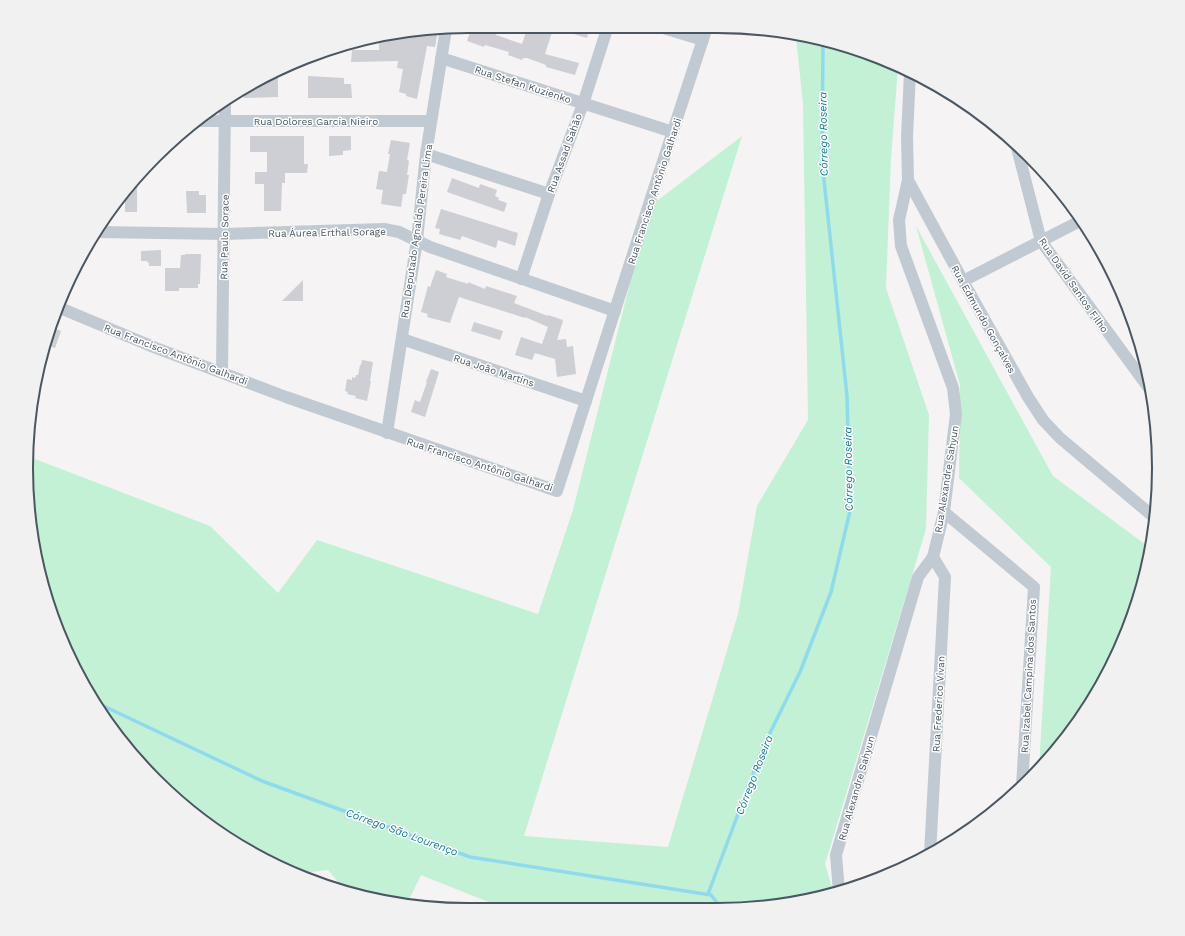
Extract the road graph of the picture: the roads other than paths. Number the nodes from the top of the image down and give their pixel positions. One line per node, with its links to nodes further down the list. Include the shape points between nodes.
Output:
1 (606, 33): 8 (street, Rua Assad Sahão)
2 (680, 33): 5 (street)
3 (705, 33): 5 (street, Rua Francisco Antônio Galhardi)
4 (445, 34): 6 (street, Rua Deputado Agnaldo Pereira Lima)
5 (703, 40): 13 (street, Rua Francisco Antônio Galhardi)
6 (441, 58): 8 (street, Rua Stefan Kuzienko); 12 (street, Rua Deputado Agnaldo Pereira Lima)
7 (910, 78): 16 (street, Rua Edmundo Gonçalves)
8 (583, 104): 13 (street, Rua Stefan Kuzienko); 17 (street, Rua Assad Sahão)
9 (225, 107): 11 (street, Rua Paulo Sorace)
10 (206, 121): 11 (street, Rua Dolores Garcia Nieiro)
11 (225, 121): 12 (street, Rua Dolores Garcia Nieiro); 20 (street, Rua Paulo Sorace)
12 (431, 121): 14 (street, Rua Deputado Agnaldo Pereira Lima)
13 (673, 132): 26 (street, Rua Francisco Antônio Galhardi)
14 (426, 154): 17 (street); 21 (street, Rua Deputado Agnaldo Pereira Lima)
15 (1018, 154): 22 (street, Rua David Santos Filho)
16 (908, 180): 24 (street, Rua Edmundo Gonçalves); 32 (street, Rua Alexandre Sahyun, via 899,220 901,246 953,388 956,414)
17 (549, 194): 23 (street, Rua Assad Sahão)
18 (1077, 223): 22 (street)
19 (102, 232): 20 (street, Rua Áurea Erthal Sorage)
20 (224, 234): 21 (street, Rua Áurea Erthal Sorage, via 384,229); 28 (street, Rua Paulo Sorace)
21 (417, 240): 23 (street, Rua Áurea Erthal Sorage, via 430,247); 27 (street, Rua Deputado Agnaldo Pereira Lima)
22 (1041, 241): 24 (street); 29 (street, Rua David Santos Filho)
23 (522, 279): 26 (street, Rua Áurea Erthal Sorage)
24 (963, 281): 33 (street, Rua Edmundo Gonçalves, via 1043,420 1060,438)
25 (63, 309): 28 (street, Rua Francisco Antônio Galhardi)
26 (615, 311): 30 (street, Rua Francisco Antônio Galhardi)
27 (402, 339): 30 (street, Rua João Martins); 31 (street, Rua Deputado Agnaldo Pereira Lima)
28 (222, 372): 31 (street, Rua Francisco Antônio Galhardi)
29 (1143, 381)
30 (586, 401): 31 (street, Rua Francisco Antônio Galhardi, via 557,491)
31 (388, 433)
32 (944, 512): 34 (street, Rua Alexandre Sahyun); 35 (street, Rua Izabel Campina dos Santos, via 1034,587)
33 (1149, 513)
34 (934, 557): 36 (street, Rua Frederico Vivan, via 945,576); 37 (street, Rua Alexandre Sahyun, via 918,577 836,855)
35 (1022, 778)
36 (930, 847)
37 (838, 885)

